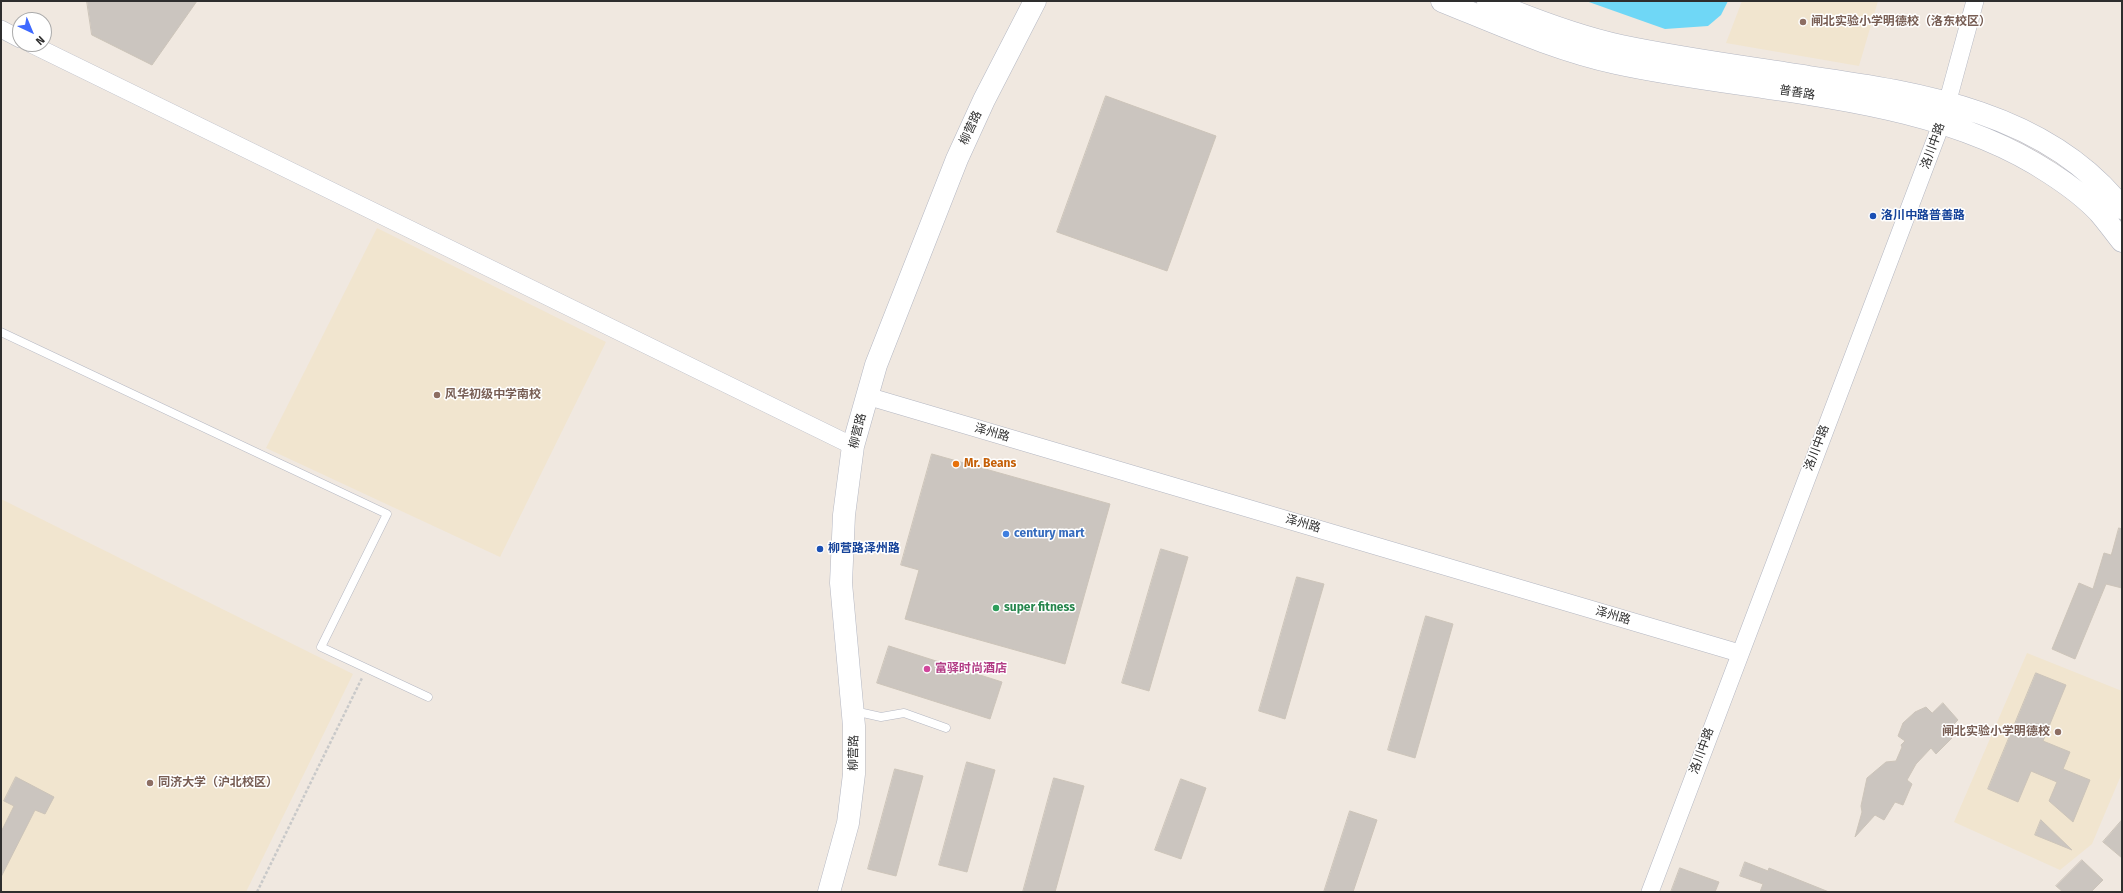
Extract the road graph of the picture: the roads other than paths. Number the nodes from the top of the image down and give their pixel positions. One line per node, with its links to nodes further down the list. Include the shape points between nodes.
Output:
1 (1035, 1): 12 (main road, 柳营路, via 957,159 886,338)
2 (1442, 1): 8 (main road, 普善路, via 1523,34 1616,63 1860,103)
3 (1488, 1): 8 (main road, 普善路, via 1560,29 1619,46 1864,85)
4 (1975, 1): 8 (street, 洛川中路)
5 (1, 29): 6 (street)
6 (12, 34)
7 (47, 52): 13 (street)
8 (1945, 112): 9 (main road, 普善路, via 2005,122 2047,143 2082,167); 10 (main road, 普善路, via 2067,184 2098,211); 14 (street, 洛川中路)
9 (2122, 208)
10 (2122, 241)
11 (1, 332): 15 (lane, via 387,514 321,647)
12 (867, 396): 13 (main road, 柳营路); 14 (street, 泽州路)
13 (853, 446): 16 (main road, 柳营路, via 844,515 841,583)
14 (1739, 653): 19 (street, 洛川中路)
15 (428, 698)
16 (853, 711): 17 (lane, via 881,718 904,713); 18 (main road, 柳营路, via 854,774 848,823)
17 (946, 728)
18 (829, 892)
19 (1650, 892)

